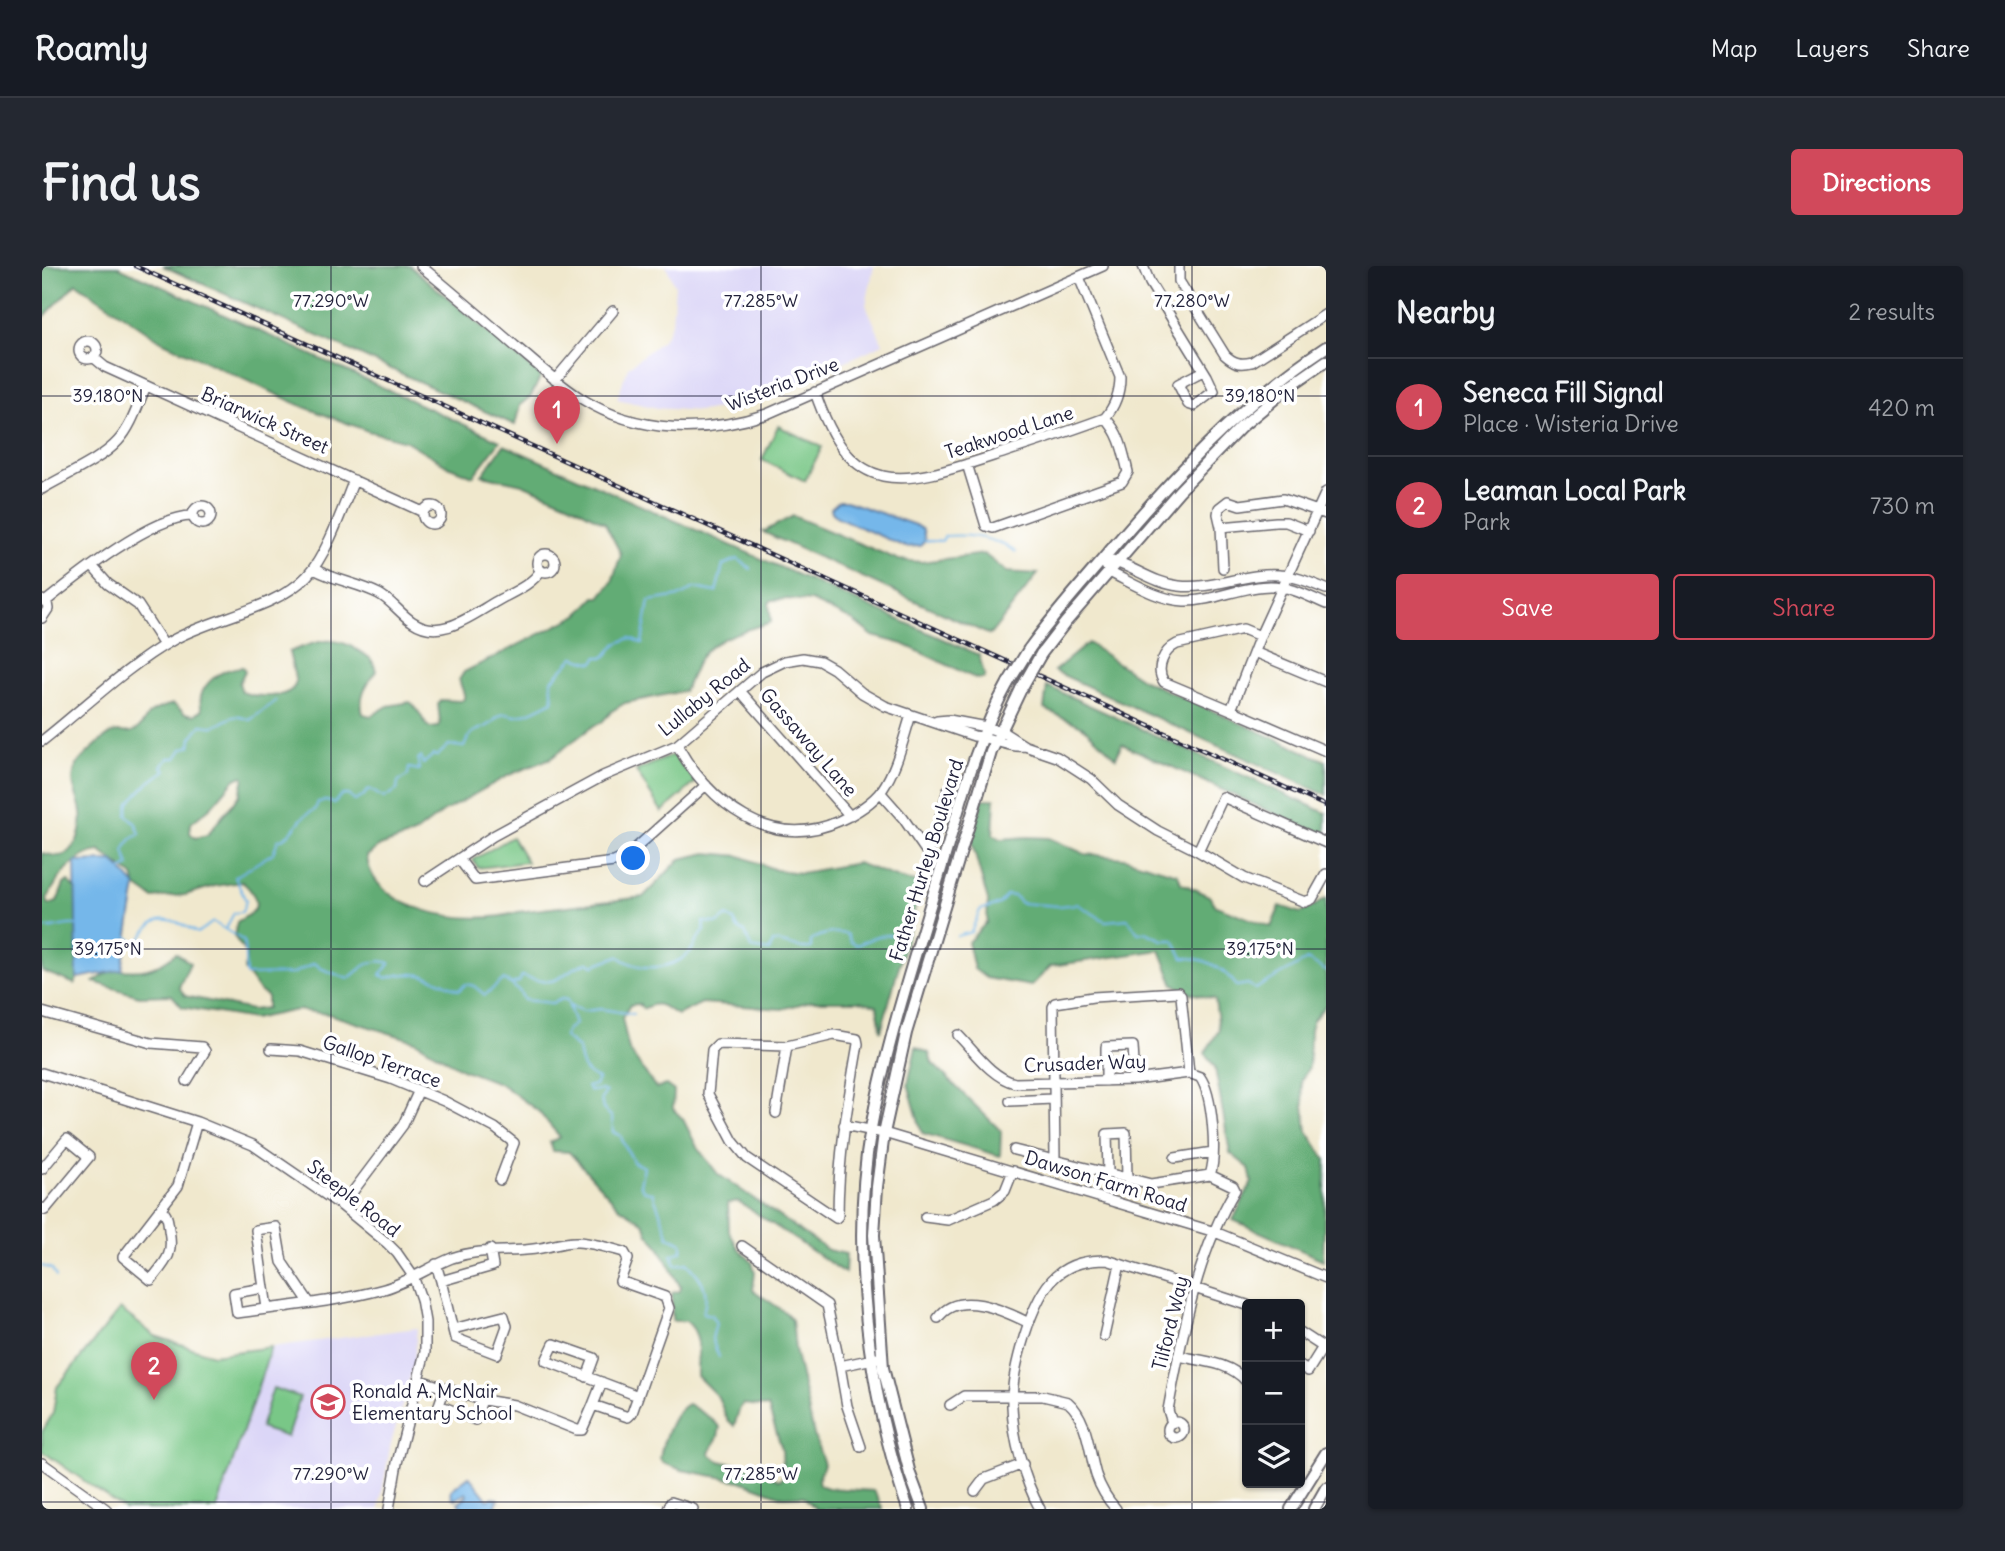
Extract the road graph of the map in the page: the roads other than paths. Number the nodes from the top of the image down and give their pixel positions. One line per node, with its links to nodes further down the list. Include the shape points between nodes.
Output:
1 (421, 266): 12 (street, Wisteria Drive)
2 (1103, 266): 5 (street, Wisteria Drive)
3 (1143, 266): 11 (street)
4 (1179, 266): 7 (street, via 1179,281 1233,362 1252,362)
5 (1079, 277): 14 (street, Wisteria Drive); 15 (street, via 1120,377 1118,394)
6 (613, 311): 12 (street)
7 (1326, 314)
8 (1326, 347): 25 (main road, Father Hurley Boulevard, via 1214,436)
9 (93, 357): 13 (street, Briarwick Street)
10 (1326, 361): 26 (main road, Father Hurley Boulevard, via 1241,427)
11 (1203, 371)
12 (555, 380): 14 (street, Wisteria Drive, via 627,420 689,429 740,423)
13 (146, 386): 17 (street, Briarwick Street); 18 (street, via 118,442)
14 (815, 392): 16 (street, Teakwood Lane, via 842,450 861,466 906,480)
15 (1105, 418): 16 (street, Teakwood Lane); 16 (street, via 1116,429 1123,450 1128,472 1122,482 993,528 986,526)
16 (967, 464)
17 (354, 480): 20 (street, Briarwick Street); 29 (street)
18 (42, 489)
19 (1326, 492): 21 (street)
20 (424, 512)
21 (1322, 513): 23 (street, via 1289,500 1228,502 1217,514); 24 (street)
22 (192, 516): 27 (street, via 155,528)
23 (1221, 527): 24 (street, via 1286,522); 28 (street)
24 (1309, 531): 32 (street)
25 (1103, 559): 26 (street); 31 (street); 45 (main road, Father Hurley Boulevard, bridge, via 1029,649)
26 (1118, 561): 31 (main road, Father Hurley Boulevard); 32 (street, via 1179,586)
27 (92, 566): 35 (street); 39 (street, via 138,605)
28 (1223, 568)
29 (314, 569): 30 (street, via 377,593 414,623 434,629 457,624 523,586); 39 (street, via 283,595)
30 (541, 570)
31 (1109, 572): 33 (street, via 1156,594 1186,601 1256,587); 46 (main road, Father Hurley Boulevard, bridge, via 1041,654)
32 (1289, 576): 33 (street); 34 (street)
33 (1283, 587): 36 (street); 38 (street)
34 (1326, 589)
35 (44, 601): 37 (street, via 48,612)
36 (1326, 604)
37 (42, 618)
38 (1260, 636): 40 (street); 43 (street, via 1243,629 1177,644 1159,667 1164,682)
39 (164, 645): 47 (street)
40 (1254, 652): 41 (street); 43 (street)
41 (1326, 682)
42 (741, 692): 44 (street, Lullaby Road, via 773,665 803,658 820,661 862,693); 48 (street, Lullaby Road); 53 (street, Gassaway Lane)
43 (1231, 709): 49 (street)
44 (911, 715): 45 (street, Lullaby Road, via 949,720); 52 (street, via 892,773)
45 (984, 732): 46 (street, Lullaby Road); 75 (main road, Father Hurley Boulevard, via 892,1032)
46 (997, 736): 55 (street, Lullaby Road, via 1015,747 1057,757 1118,805); 76 (main road, Father Hurley Boulevard, via 906,1033)
47 (42, 741)
48 (677, 745): 50 (street); 56 (street, Lullaby Road, via 603,776)
49 (1326, 751)
50 (706, 785): 53 (street, via 733,811 785,830 808,830); 56 (street, via 628,855 614,862 475,880)
51 (948, 790): 52 (street, via 932,846 926,851)
52 (880, 792): 53 (street)
53 (850, 816)
54 (1326, 843): 55 (street, via 1223,797)
55 (1198, 851): 57 (street, Lullaby Road, via 1244,878 1305,902 1312,899)
56 (459, 859): 58 (street, Lullaby Road)
57 (1326, 874)
58 (425, 881)
59 (42, 1012): 66 (street, via 151,1043 202,1047 205,1051)
60 (958, 1035): 68 (street, Crusader Way, via 1002,1078 1015,1083)
61 (787, 1046): 72 (street); 74 (street, via 834,1035 857,1039); 74 (street, via 714,1046 708,1094 733,1141 747,1157 836,1218)
62 (271, 1049): 69 (street, Gallop Terrace, via 322,1057)
63 (42, 1073): 73 (street, Steeple Road)
64 (1189, 1073): 65 (street, Crusader Way); 68 (street, via 1181,996 1172,991 1055,1003); 78 (street, via 1204,1083)
65 (1135, 1080): 67 (street, Crusader Way); 67 (street, via 1133,1046 1106,1047)
66 (187, 1081)
67 (1106, 1081): 68 (street, Crusader Way)
68 (1055, 1083): 70 (street)
69 (419, 1090): 86 (street, Gallop Terrace, via 475,1117 514,1143); 87 (street, via 403,1125)
70 (1053, 1099): 71 (street); 80 (street)
71 (1010, 1101)
72 (776, 1113)
73 (197, 1122): 87 (street, Steeple Road, via 253,1145); 89 (street, via 178,1186)
74 (844, 1125): 75 (street, Dawson Farm Road)
75 (871, 1129): 76 (street, Dawson Farm Road); 110 (main road, Father Hurley Boulevard, via 863,1224)
76 (884, 1133): 82 (street, Dawson Farm Road); 110 (main road, Father Hurley Boulevard, via 874,1235)
77 (1014, 1150): 80 (street)
78 (1213, 1152): 79 (street); 84 (street)
79 (1175, 1158)
80 (1055, 1159): 83 (street)
81 (42, 1169): 88 (street, via 67,1139 89,1157 46,1210)
82 (1013, 1171): 90 (street, via 1005,1191 994,1200 948,1220); 91 (street, Dawson Farm Road)
83 (1108, 1173): 85 (street); 85 (street, via 1107,1134 1126,1133)
84 (1210, 1175): 85 (street, via 1158,1184); 91 (street, Tilford Way, via 1235,1190)
85 (1127, 1178)
86 (500, 1180)
87 (342, 1206): 96 (street, Steeple Road, via 387,1243)
88 (42, 1208)
89 (161, 1209): 89 (street, via 122,1257 151,1280 172,1247)
90 (925, 1217)
91 (1215, 1232): 97 (street, Dawson Farm Road); 100 (street, Tilford Way)
92 (742, 1246): 111 (street, via 827,1305)
93 (490, 1249): 94 (street); 98 (street, via 494,1266); 119 (street, via 528,1250 578,1242 624,1252 628,1259 620,1281 669,1302)
94 (436, 1264): 96 (street); 98 (street)
95 (1120, 1264): 100 (street); 105 (street, via 1091,1260 1064,1270 1046,1287); 107 (street)
96 (413, 1276): 101 (street, via 383,1289); 115 (street, Steeple Road, via 425,1322)
97 (1326, 1278)
98 (440, 1280): 106 (street)
99 (264, 1288): 101 (street, via 256,1230 276,1227 282,1262); 103 (street); 103 (street, via 234,1293 237,1313)
100 (1195, 1288): 102 (street); 109 (street, Tilford Way)
101 (309, 1302): 103 (street)
102 (1242, 1303)
103 (267, 1308)
104 (938, 1318): 105 (street, via 944,1309 965,1304 994,1308)
105 (1029, 1322): 118 (street)
106 (453, 1329): 106 (street, via 455,1338 497,1354 507,1326 504,1317)
107 (1104, 1336)
108 (1305, 1338): 112 (street, via 1323,1347 1308,1371)
109 (1178, 1356): 113 (street, via 1227,1366); 123 (street, Tilford Way, via 1168,1410)
110 (876, 1358): 111 (street); 134 (main road, Father Hurley Boulevard, via 889,1448); 135 (main road, Father Hurley Boulevard)
111 (840, 1366): 124 (street)
112 (1305, 1369)
113 (1242, 1375)
114 (587, 1377): 114 (street, via 546,1361 554,1344 594,1358); 116 (street)
115 (420, 1380): 117 (street); 131 (street, Steeple Road)
116 (602, 1382): 119 (street); 121 (street)
117 (445, 1388): 120 (street); 120 (street, via 439,1405 475,1420)
118 (1012, 1395): 122 (street, via 964,1396); 127 (street); 137 (street, via 1053,1397 1074,1407 1102,1489)
119 (638, 1396): 121 (street, via 628,1417)
120 (482, 1400): 121 (street, via 514,1405 577,1430 586,1426)
121 (593, 1405)
122 (950, 1405)
123 (1172, 1423)
124 (861, 1447)
125 (1326, 1453): 138 (main road)
126 (42, 1463): 130 (street)
127 (1023, 1464): 129 (street, via 984,1479); 136 (street)
128 (1326, 1489): 139 (main road)
129 (975, 1491)
130 (106, 1509)
131 (389, 1509)
132 (668, 1509): 133 (street, via 671,1502)
133 (693, 1509)
134 (908, 1509)
135 (923, 1509)
136 (1040, 1509)
137 (1115, 1509)
138 (1291, 1509)
139 (1314, 1509)

